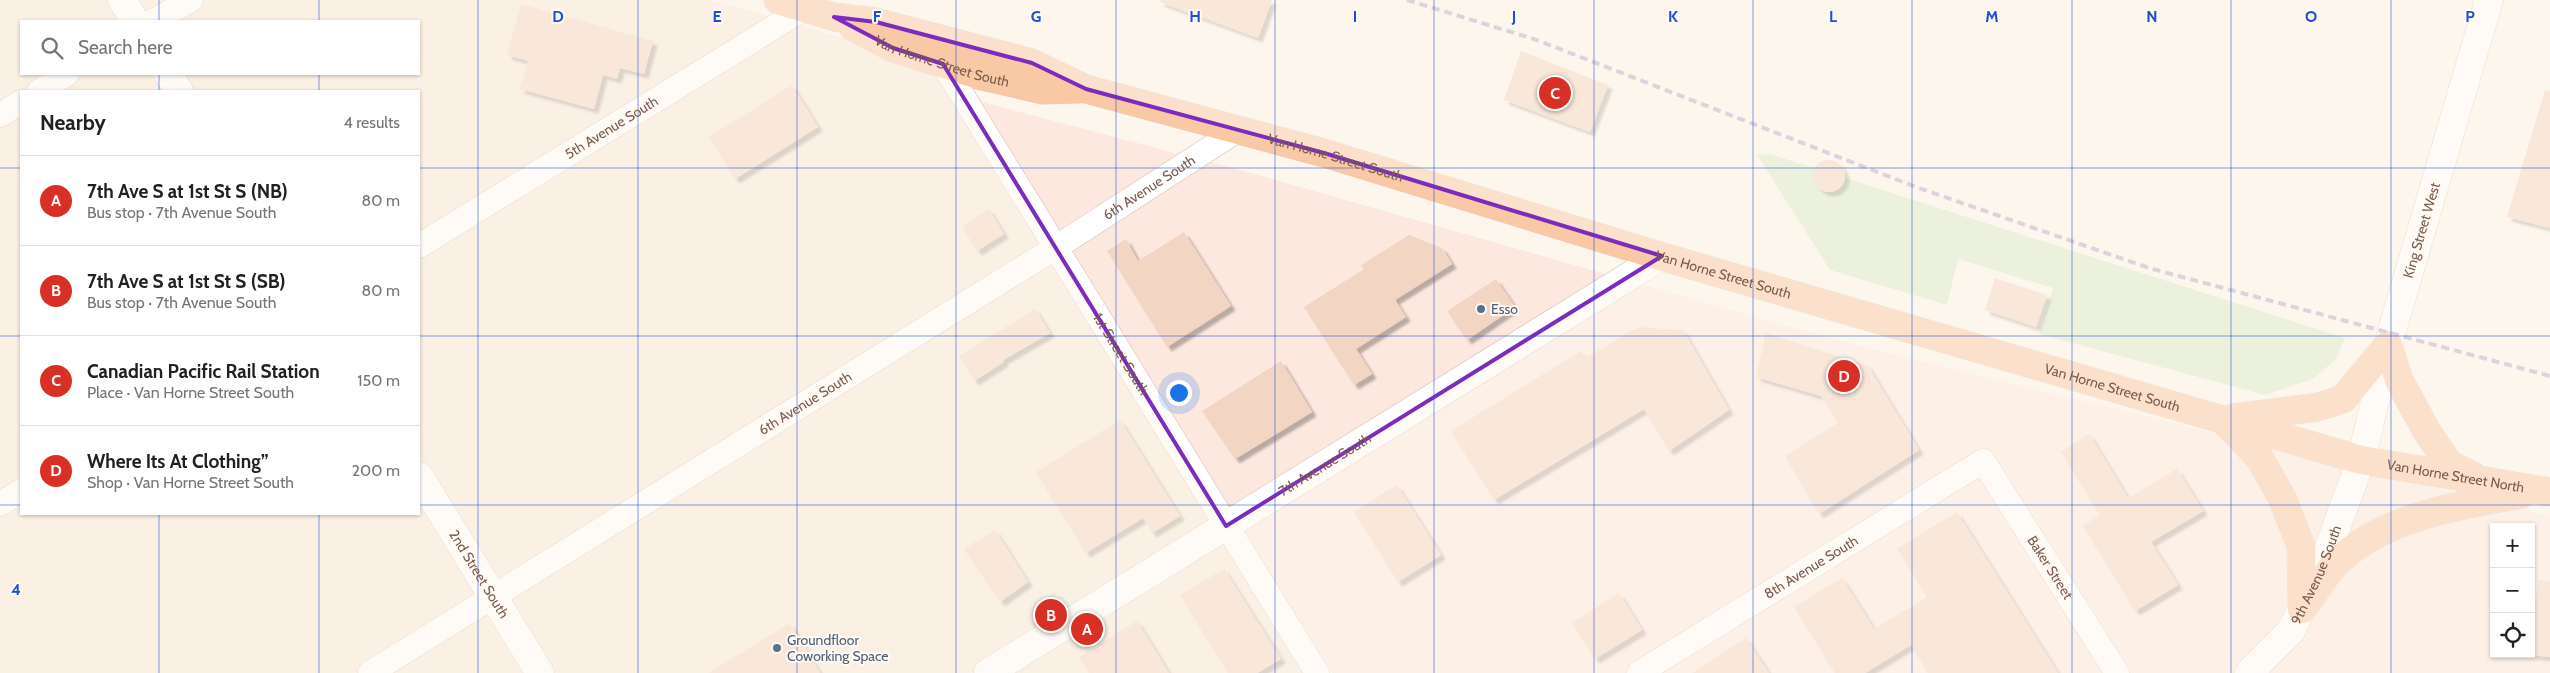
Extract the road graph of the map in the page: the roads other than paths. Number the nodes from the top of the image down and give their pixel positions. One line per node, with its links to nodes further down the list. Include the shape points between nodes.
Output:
1 (122, 0): 7 (street)
2 (191, 0): 8 (street)
3 (778, 0): 5 (highway, Van Horne Street South)
4 (2489, 0): 22 (street, King Street West)
5 (805, 8): 6 (highway, Van Horne Street South); 19 (street, 5th Avenue South)
6 (834, 17): 9 (highway, Van Horne Street South, via 876,22); 10 (highway, Van Horne Street South, via 893,48)
7 (134, 20)
8 (155, 20)
9 (927, 34): 10 (street, 1st Street South); 13 (highway, Van Horne Street South, via 1032,63)
10 (943, 64): 13 (highway, Van Horne Street South, via 1043,90); 20 (street, 1st Street South)
11 (65, 75): 14 (street)
12 (169, 75): 15 (street)
13 (1086, 89): 18 (highway, Van Horne Street South)
14 (41, 90)
15 (178, 90)
16 (20, 103): 17 (street)
17 (0, 115)
18 (1238, 130): 20 (street, 6th Avenue South); 21 (highway, Van Horne Street South, via 1455,191)
19 (420, 245)
20 (1055, 248): 31 (street, 1st Street South); 32 (street, 6th Avenue South)
21 (1662, 256): 23 (highway, Van Horne Street South); 31 (street, 7th Avenue South)
22 (2388, 345): 23 (highway, via 2343,399 2318,407); 24 (street, King Street West); 27 (highway, via 2399,380 2449,464)
23 (2222, 419): 24 (highway, Van Horne Street South); 33 (highway, via 2259,457 2284,503 2301,546)
24 (2361, 460): 27 (highway, Van Horne Street North); 33 (street, 9th Avenue South, via 2319,574)
25 (1983, 461): 38 (street, 8th Avenue South); 39 (street, Baker Street)
26 (420, 478): 32 (street, 2nd Street South)
27 (2481, 480): 28 (highway, Van Horne Street North)
28 (2546, 491): 33 (highway, via 2468,504 2412,520 2368,538 2338,561)
29 (20, 492): 30 (street)
30 (0, 504)
31 (1226, 526): 36 (street, 7th Avenue South); 37 (street, 1st Street South)
32 (494, 598): 34 (street, 6th Avenue South); 35 (street, 2nd Street South)
33 (2302, 609): 40 (street, 9th Avenue South, via 2291,631)
34 (370, 673)
35 (540, 673)
36 (988, 673)
37 (1317, 673)
38 (1640, 673)
39 (2117, 673)
40 (2249, 673)

